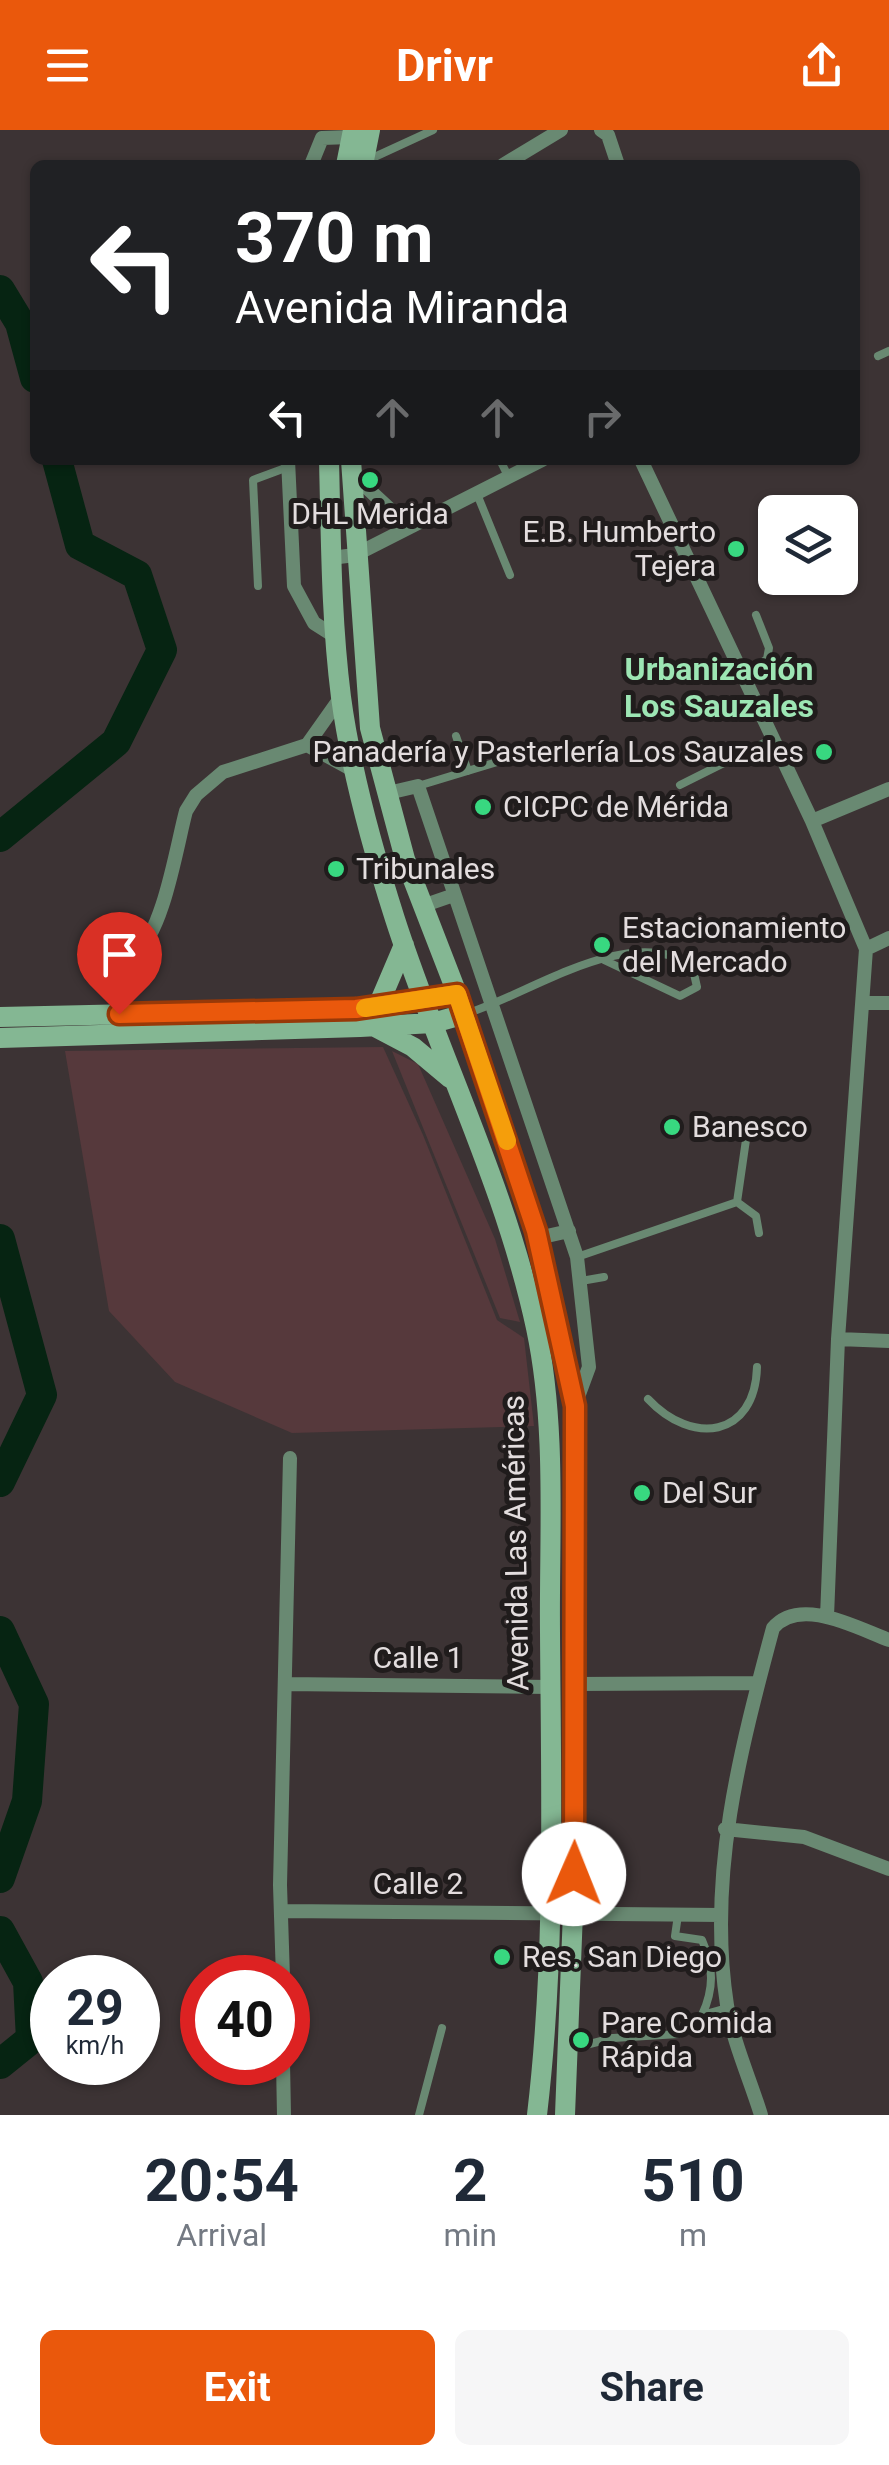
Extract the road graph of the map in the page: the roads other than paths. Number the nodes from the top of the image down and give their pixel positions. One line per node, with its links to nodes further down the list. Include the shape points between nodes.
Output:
1 (433, 130): 7 (lane)
2 (561, 130): 8 (street)
3 (601, 130): 9 (street)
4 (358, 132): 5 (street, via 322,138); 6 (street)
5 (312, 160)
6 (358, 160)
7 (367, 160)
8 (511, 160)
9 (616, 160)
10 (889, 351): 11 (lane)
11 (878, 356)
12 (286, 465): 25 (lane, via 253,480)
13 (288, 465): 27 (street, via 294,586 314,623)
14 (329, 465): 23 (street, Avenida Las Américas)
15 (502, 465): 19 (lane)
16 (531, 465): 19 (street)
17 (643, 465): 28 (street)
18 (351, 466): 21 (street); 22 (street, Avenida Las Américas)
19 (508, 476): 20 (street)
20 (477, 494): 21 (street); 24 (lane)
21 (409, 527): 22 (street)
22 (354, 555): 23 (street); 39 (street, Avenida Las Américas, via 370,728)
23 (331, 558): 27 (street, Avenida Las Américas)
24 (510, 575)
25 (258, 586)
26 (756, 615): 28 (lane, via 770,648 767,659)
27 (336, 638): 29 (street, Avenida Las Américas)
28 (740, 677): 31 (street)
29 (341, 697): 32 (street); 34 (street, Avenida Las Américas)
30 (456, 736): 35 (lane)
31 (772, 739): 36 (lane); 40 (street)
32 (307, 744): 34 (street); 47 (street, via 208,782 186,811 154,928 140,950)
33 (517, 756): 35 (lane)
34 (354, 770): 44 (street, Avenida Las Américas)
35 (468, 771): 37 (lane)
36 (680, 785)
37 (418, 786): 39 (street); 41 (street)
38 (889, 789): 40 (street)
39 (388, 793): 42 (street, Avenida Las Américas)
40 (812, 821): 45 (street)
41 (454, 894): 42 (street); 52 (street)
42 (425, 905): 51 (street, Avenida Las Américas)
43 (889, 938): 45 (street)
44 (404, 945): 48 (street, Avenida Las Américas); 54 (street)
45 (866, 949): 49 (street)
46 (604, 960): 46 (lane, via 680,996 697,987 692,965 680,958 641,952); 52 (lane)
47 (90, 963)
48 (423, 1001): 51 (street); 54 (street); 55 (street, Avenida Las Américas)
49 (863, 1003): 50 (street); 66 (street)
50 (889, 1003)
51 (461, 1004): 52 (lane); 55 (street); 62 (street, Avenida Las Américas)
52 (495, 1004): 60 (street)
53 (0, 1017): 54 (street)
54 (367, 1017): 55 (street); 56 (street); 57 (street)
55 (433, 1023): 57 (street, Avenida Las Américas)
56 (0, 1038)
57 (452, 1080): 77 (street, Avenida Las Américas, via 514,1242 536,1331 548,1430)
58 (748, 1126): 59 (lane)
59 (737, 1202): 61 (lane, via 756,1216); 63 (lane)
60 (569, 1231): 62 (street); 63 (street)
61 (759, 1233)
62 (538, 1238): 70 (street, Avenida Las Américas)
63 (577, 1257): 65 (street)
64 (604, 1277): 65 (lane)
65 (580, 1281): 70 (street, via 590,1367)
66 (838, 1339): 67 (street); 72 (street)
67 (889, 1341)
68 (758, 1367): 69 (lane, via 757,1386 743,1411 713,1428 684,1428)
69 (648, 1399)
70 (575, 1406): 76 (street, Avenida Las Américas)
71 (290, 1458): 75 (street)
72 (828, 1618): 73 (street); 74 (street, via 797,1614 780,1620)
73 (889, 1640)
74 (758, 1683): 76 (street); 78 (street)
75 (285, 1684): 77 (street, Calle 1); 80 (street)
76 (576, 1684): 81 (street, Avenida Las Américas)
77 (550, 1687): 81 (street, Avenida Las Américas)
78 (725, 1829): 79 (street, via 804,1836); 83 (street)
79 (889, 1868)
80 (283, 1912): 81 (street, Calle 2); 84 (street)
81 (563, 1912): 82 (street, Calle 2); 88 (street, Avenida Las Américas); 92 (street, Avenida Las Américas)
82 (678, 1915): 83 (street, Calle 2); 86 (lane, via 675,1936 702,1940 712,1962 711,1996)
83 (720, 1915): 85 (street)
84 (283, 1955)
85 (727, 2008): 86 (lane); 94 (street)
86 (702, 2016): 88 (lane, via 679,2034 612,2038)
87 (442, 2028): 91 (lane)
88 (570, 2049): 93 (street, Avenida Las Américas)
89 (284, 2085): 90 (street)
90 (284, 2115)
91 (418, 2115)
92 (537, 2115)
93 (565, 2115)
94 (761, 2115)

